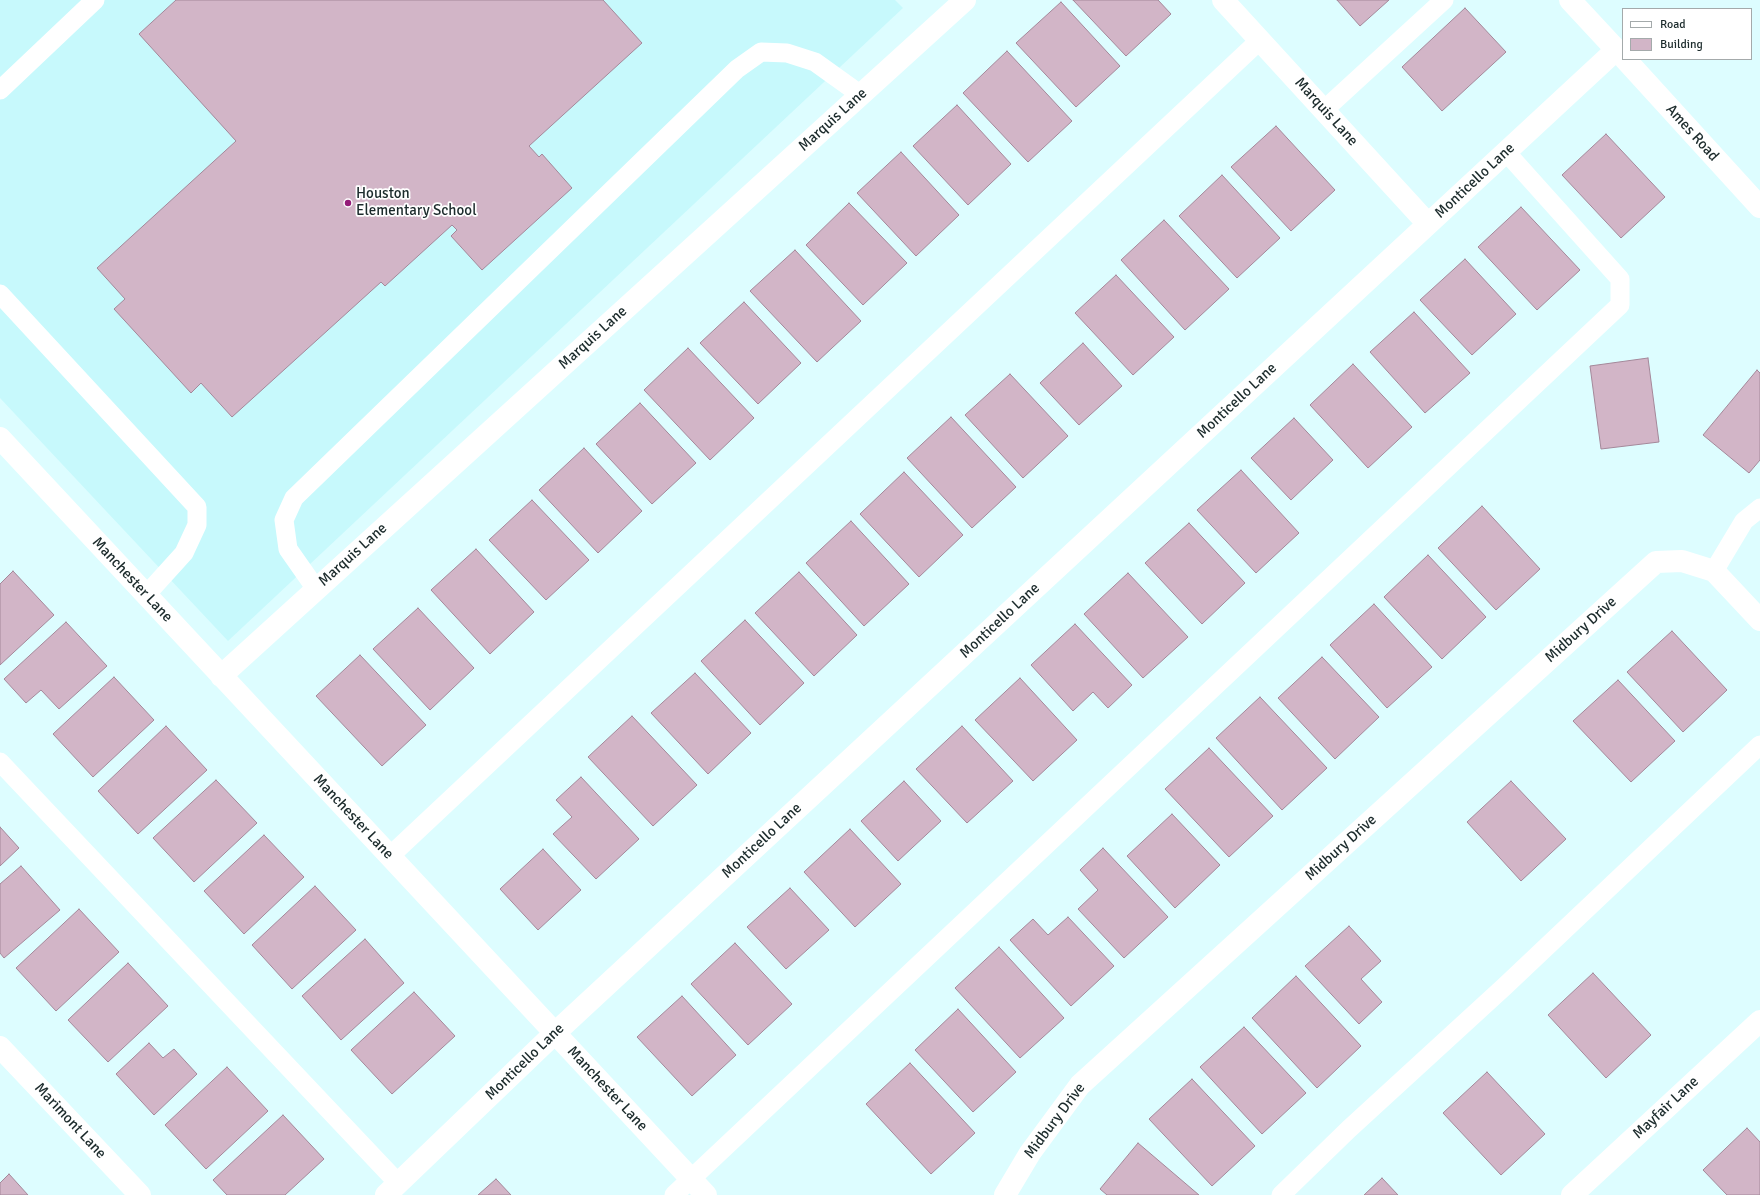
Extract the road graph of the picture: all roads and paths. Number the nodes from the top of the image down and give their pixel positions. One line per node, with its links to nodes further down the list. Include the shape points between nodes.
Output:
1 (95, 0): 9 (lane)
2 (965, 0): 10 (street, Marquis Lane)
3 (1223, 0): 6 (street, Marquis Lane)
4 (1444, 0): 11 (lane)
5 (1570, 0): 7 (street, Ames Road)
6 (1260, 40): 11 (street, Marquis Lane); 25 (lane)
7 (1621, 55): 12 (street, Monticello Lane)
8 (1626, 60): 13 (street, Ames Road)
9 (0, 90)
10 (861, 95): 19 (street, Marquis Lane); 19 (lane, via 815,62 787,52 761,52 737,69 294,498 284,520 288,549)
11 (1324, 110): 14 (street, Marquis Lane)
12 (1506, 152): 14 (street, Monticello Lane); 29 (lane, via 1620,279 1620,305)
13 (1760, 207)
14 (1428, 224): 27 (street, Monticello Lane)
15 (0, 294): 20 (lane, via 197,507 197,525 184,553)
16 (0, 438): 20 (street, Manchester Lane)
17 (1760, 508): 18 (lane, via 1744,521)
18 (1714, 571): 21 (street); 34 (street, Midbury Drive, via 1682,561 1656,562 1080,1085 1030,1153)
19 (316, 589): 22 (street, Marquis Lane)
20 (146, 595): 22 (street, Manchester Lane)
21 (1760, 620)
22 (221, 676): 25 (street, Manchester Lane)
23 (1760, 745): 35 (lane)
24 (0, 762): 30 (lane)
25 (390, 856): 27 (street, Manchester Lane)
26 (1760, 1021): 36 (street, Mayfair Lane)
27 (555, 1033): 29 (street, Manchester Lane); 30 (street, Monticello Lane)
28 (0, 1047): 31 (street, Marimont Lane)
29 (690, 1179): 32 (lane); 33 (street, Manchester Lane)
30 (392, 1189)
31 (140, 1195)
32 (674, 1195)
33 (706, 1195)
34 (1005, 1195)
35 (1281, 1195)
36 (1572, 1195)

